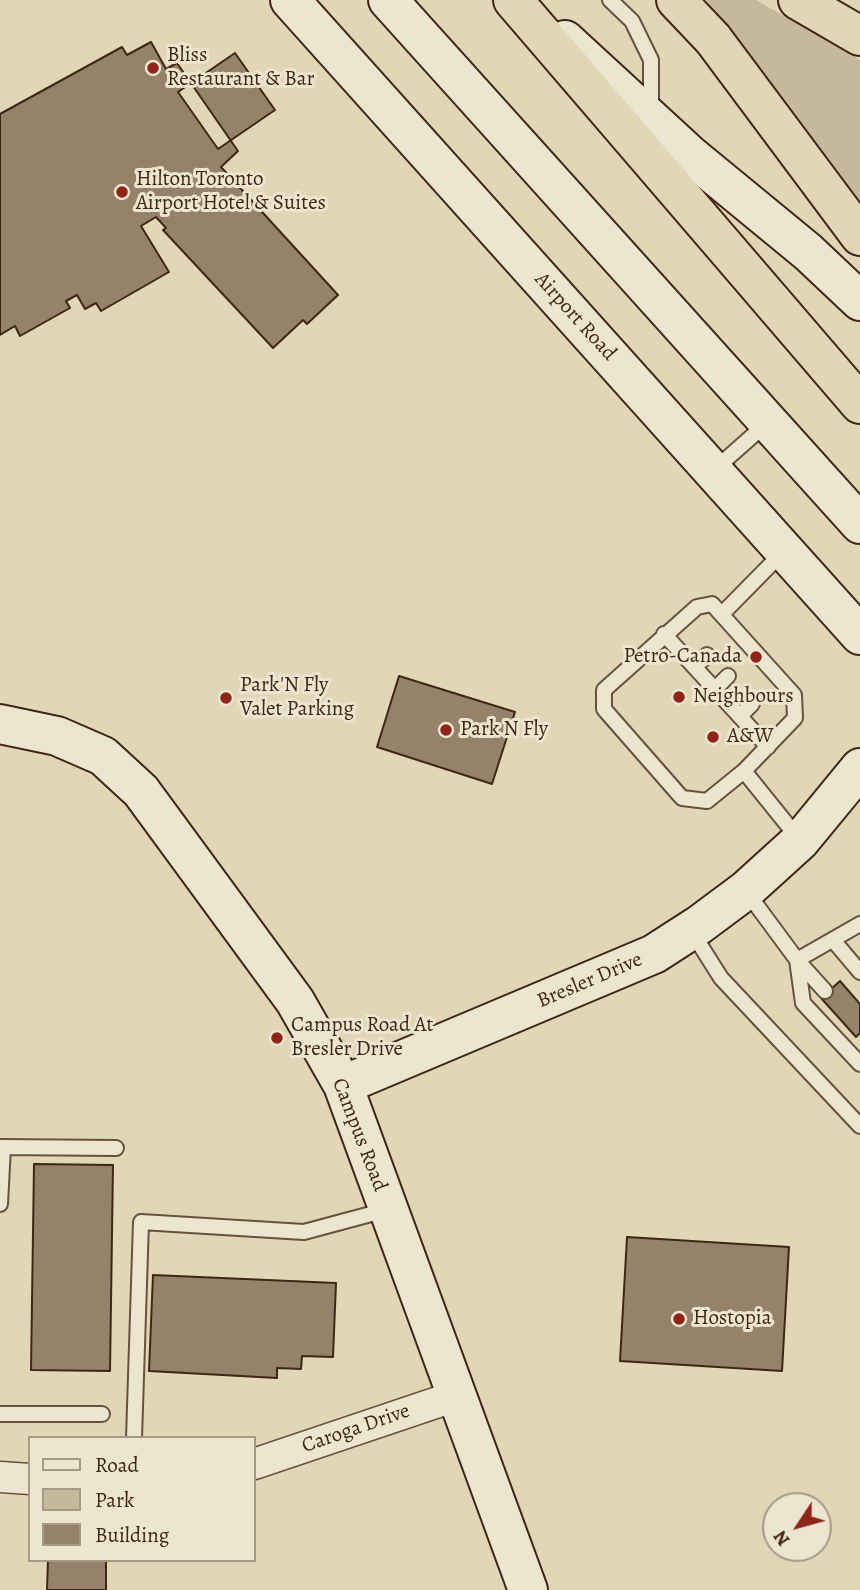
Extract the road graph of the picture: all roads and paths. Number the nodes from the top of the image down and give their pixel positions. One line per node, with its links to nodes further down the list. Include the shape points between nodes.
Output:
1 (290, 0): 14 (street, Airport Road)
2 (388, 0): 13 (street)
3 (513, 0): 9 (highway)
4 (522, 0): 9 (street)
5 (610, 0): 9 (lane, via 632,21 651,60)
6 (676, 0): 10 (highway, via 713,38)
7 (799, 0): 8 (highway)
8 (860, 36)
9 (648, 136): 11 (street, via 690,155 808,251); 12 (highway)
10 (860, 236)
11 (860, 300)
12 (860, 404)
13 (768, 422): 14 (lane); 15 (street)
14 (713, 471): 16 (street, Airport Road)
15 (860, 524)
16 (784, 551): 17 (lane); 19 (street, Airport Road)
17 (722, 614): 18 (lane, via 712,604 697,607); 27 (lane, via 730,633 774,683 794,695 795,718)
18 (664, 634): 21 (lane); 29 (lane, via 604,690 604,709 682,798 707,801)
19 (860, 635)
20 (707, 655): 21 (lane)
21 (695, 667): 23 (lane)
22 (728, 676): 23 (lane)
23 (715, 689): 25 (lane)
24 (752, 704): 25 (lane)
25 (740, 716): 27 (lane)
26 (0, 724): 40 (street, Campus Road, via 57,736 103,756 141,791 295,1001)
27 (768, 747): 29 (lane)
28 (860, 768): 31 (street, Bresler Drive)
29 (744, 771): 31 (lane)
30 (860, 805): 31 (street, Bresler Drive)
31 (805, 836): 32 (street, Bresler Drive)
32 (746, 890): 34 (street, Bresler Drive); 36 (lane)
33 (860, 924): 35 (lane)
34 (691, 931): 40 (street, Bresler Drive, via 644,958); 41 (lane, via 721,978)
35 (833, 940): 36 (lane); 37 (lane)
36 (797, 960): 38 (lane); 39 (lane, via 803,1003)
37 (860, 972)
38 (825, 991)
39 (860, 1064)
40 (343, 1085): 45 (street, Campus Road)
41 (860, 1126)
42 (2, 1147): 43 (lane); 44 (lane)
43 (116, 1149)
44 (0, 1204)
45 (387, 1210): 46 (street, Campus Road); 49 (lane, via 304,1232 141,1222)
46 (458, 1395): 50 (street, Caroga Drive); 53 (street, Campus Road)
47 (0, 1414): 48 (lane)
48 (102, 1414)
49 (134, 1436)
50 (256, 1463)
51 (0, 1477): 52 (street)
52 (28, 1479)
53 (528, 1590)

